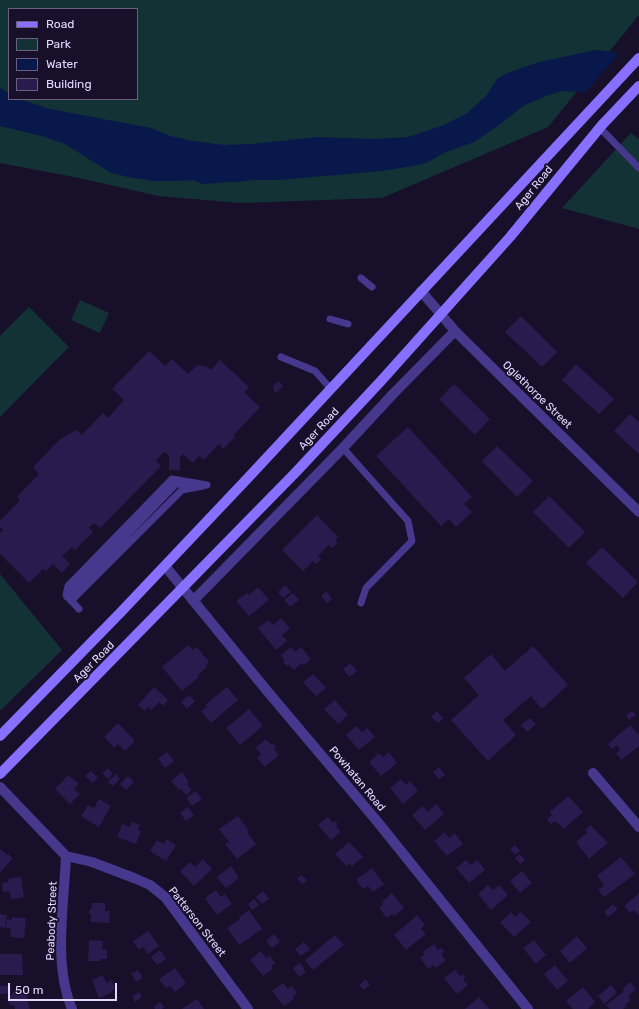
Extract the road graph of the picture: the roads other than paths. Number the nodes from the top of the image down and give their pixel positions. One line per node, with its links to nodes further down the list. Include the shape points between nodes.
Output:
1 (639, 58): 7 (main road, Ager Road)
2 (639, 86): 3 (main road, Ager Road)
3 (601, 126): 4 (lane); 8 (main road, Ager Road, via 510,237)
4 (639, 168)
5 (361, 278): 6 (lane)
6 (372, 287)
7 (421, 291): 8 (street, Oglethorpe Street); 13 (main road, Ager Road)
8 (440, 315): 11 (street, Oglethorpe Street); 17 (main road, Ager Road, via 296,472)
9 (330, 319): 10 (lane)
10 (348, 324)
11 (455, 331): 14 (street); 15 (street, Oglethorpe Street)
12 (281, 357): 13 (lane, via 315,371)
13 (331, 388): 16 (main road, Ager Road)
14 (343, 448): 19 (street); 20 (lane, via 408,521 412,541 366,588)
15 (639, 512)
16 (165, 566): 17 (street, Powhatan Road); 22 (main road, Ager Road)
17 (183, 588): 19 (street, Powhatan Road); 24 (main road, Ager Road)
18 (69, 599): 18 (lane, via 66,595 68,586 172,478 207,485 182,490); 21 (lane)
19 (193, 601): 30 (street, Powhatan Road, via 376,820)
20 (361, 603)
21 (79, 610)
22 (0, 736)
23 (593, 773): 26 (street)
24 (0, 774)
25 (0, 787): 27 (street)
26 (639, 827)
27 (66, 856): 28 (street, Peabody Street, via 61,939 65,989); 29 (street, Patterson Street, via 98,864 134,878 150,885 165,897)
28 (72, 1009)
29 (248, 1009)
30 (528, 1009)

